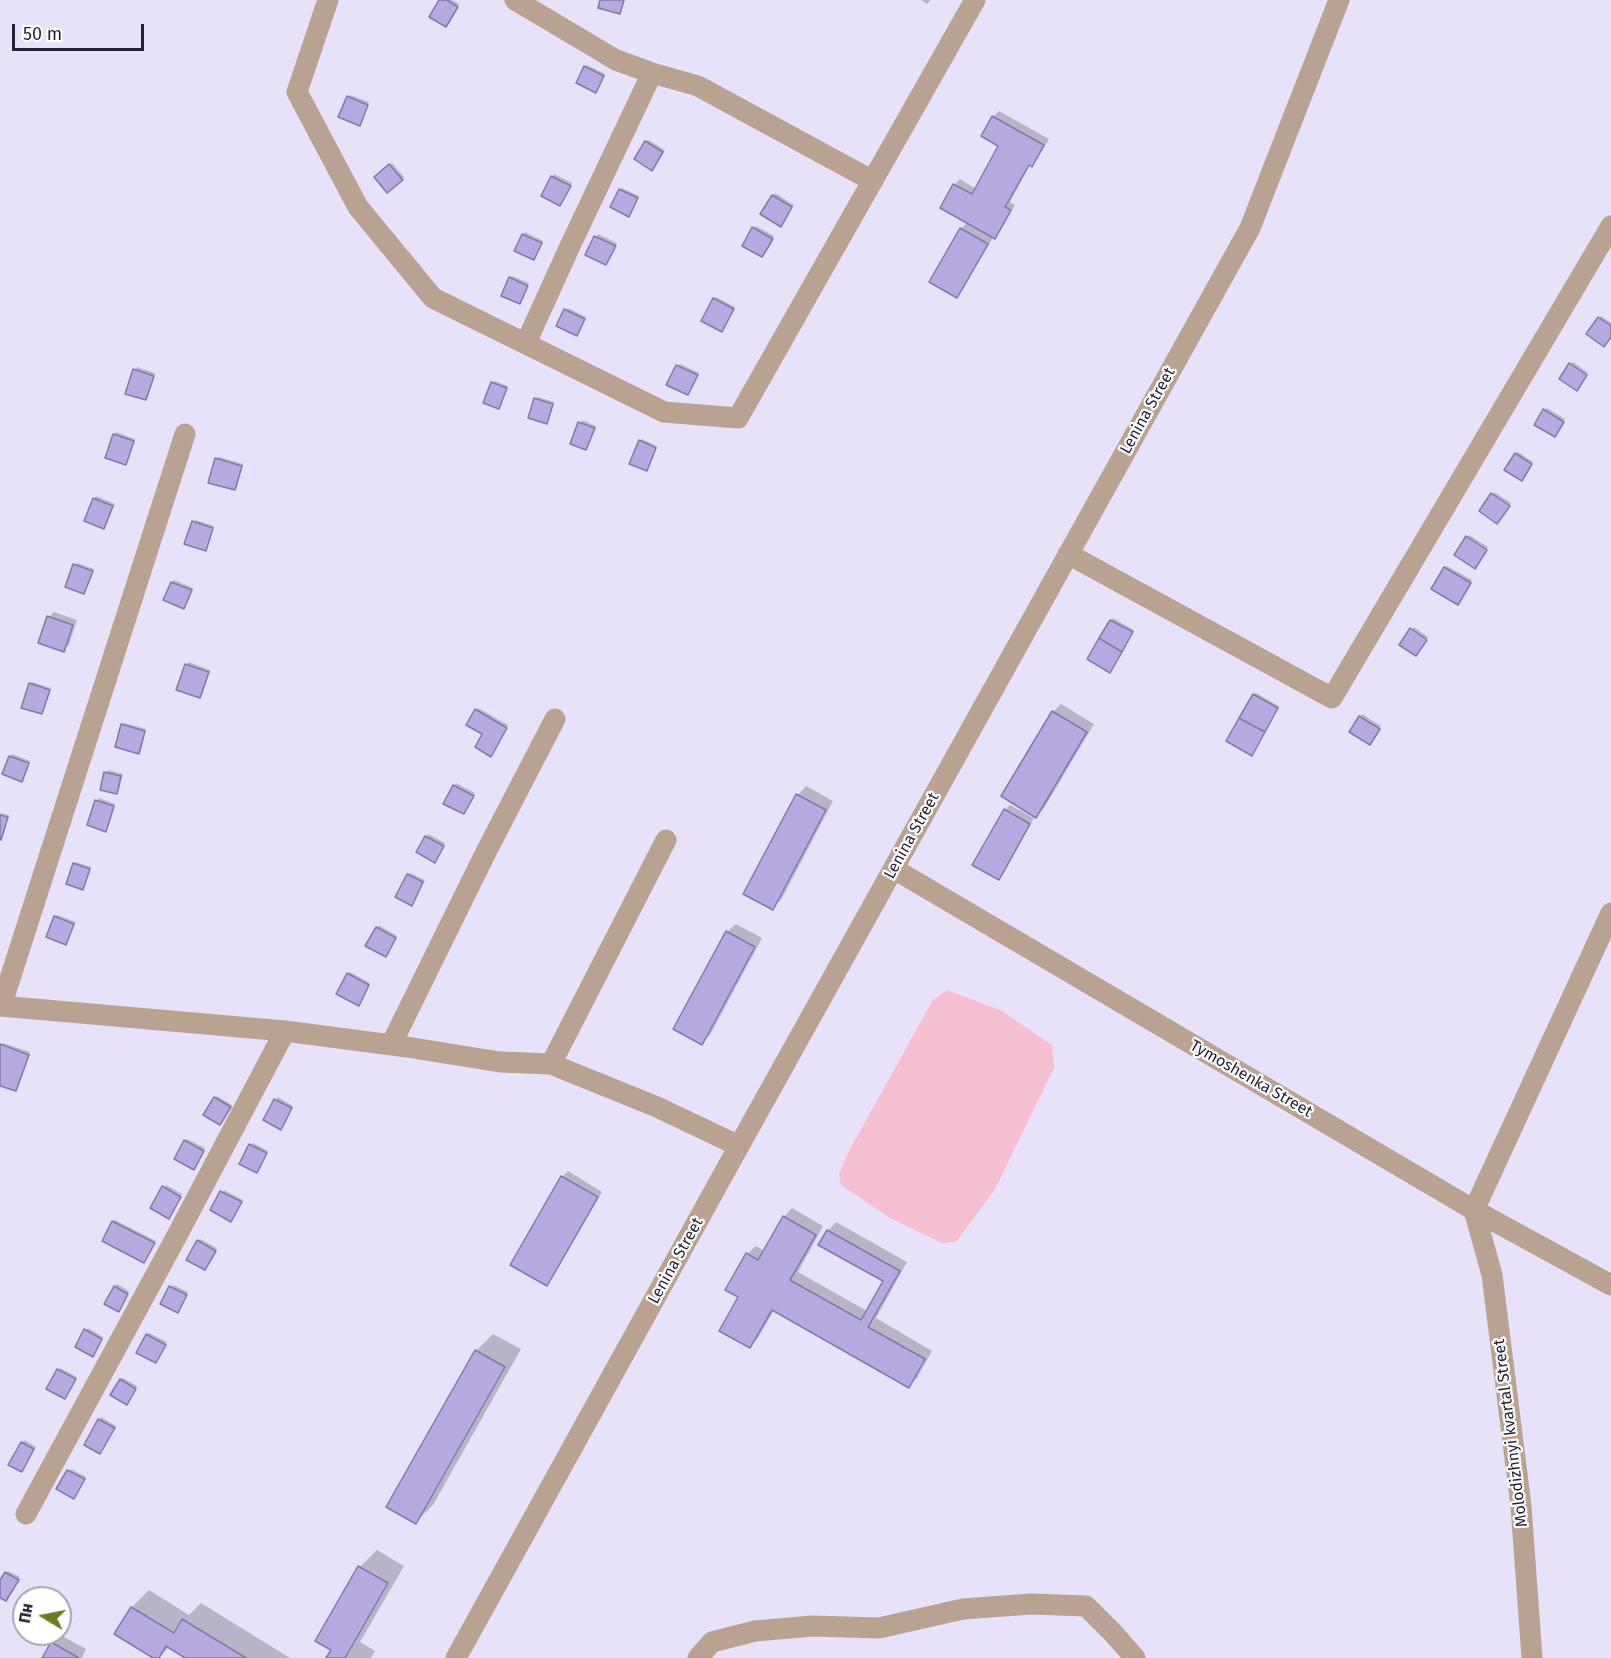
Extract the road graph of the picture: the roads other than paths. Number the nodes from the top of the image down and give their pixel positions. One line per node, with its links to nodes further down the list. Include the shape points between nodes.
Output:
1 (328, 0): 8 (street, via 297,92 358,207 433,298)
2 (515, 0): 5 (street, via 616,60)
3 (975, 0): 6 (street)
4 (1339, 0): 10 (street, Lenina Street, via 1250,228)
5 (652, 73): 6 (street, via 698,86); 8 (street)
6 (873, 181): 8 (street, via 738,418 664,412)
7 (1611, 226): 10 (street, via 1332,698)
8 (526, 343)
9 (185, 434): 15 (street)
10 (1068, 554): 13 (street, Lenina Street)
11 (555, 719): 17 (street)
12 (666, 840): 18 (street)
13 (894, 869): 19 (street, Lenina Street); 20 (street, Tymoshenka Street)
14 (1611, 913): 20 (street)
15 (0, 1005): 16 (street)
16 (285, 1031): 17 (street); 22 (street)
17 (391, 1045): 18 (street, via 500,1062)
18 (551, 1064): 19 (street)
19 (739, 1146): 23 (street, Lenina Street)
20 (1474, 1210): 21 (street, Tymoshenka Street); 26 (street, Molodizhnyi kvartal Street, via 1492,1275 1521,1506)
21 (1611, 1285)
22 (26, 1514)
23 (456, 1658)
24 (698, 1658): 25 (street, via 712,1642 755,1630 812,1626 879,1628 963,1609 1031,1604 1086,1606)
25 (1135, 1658)
26 (1532, 1658)

